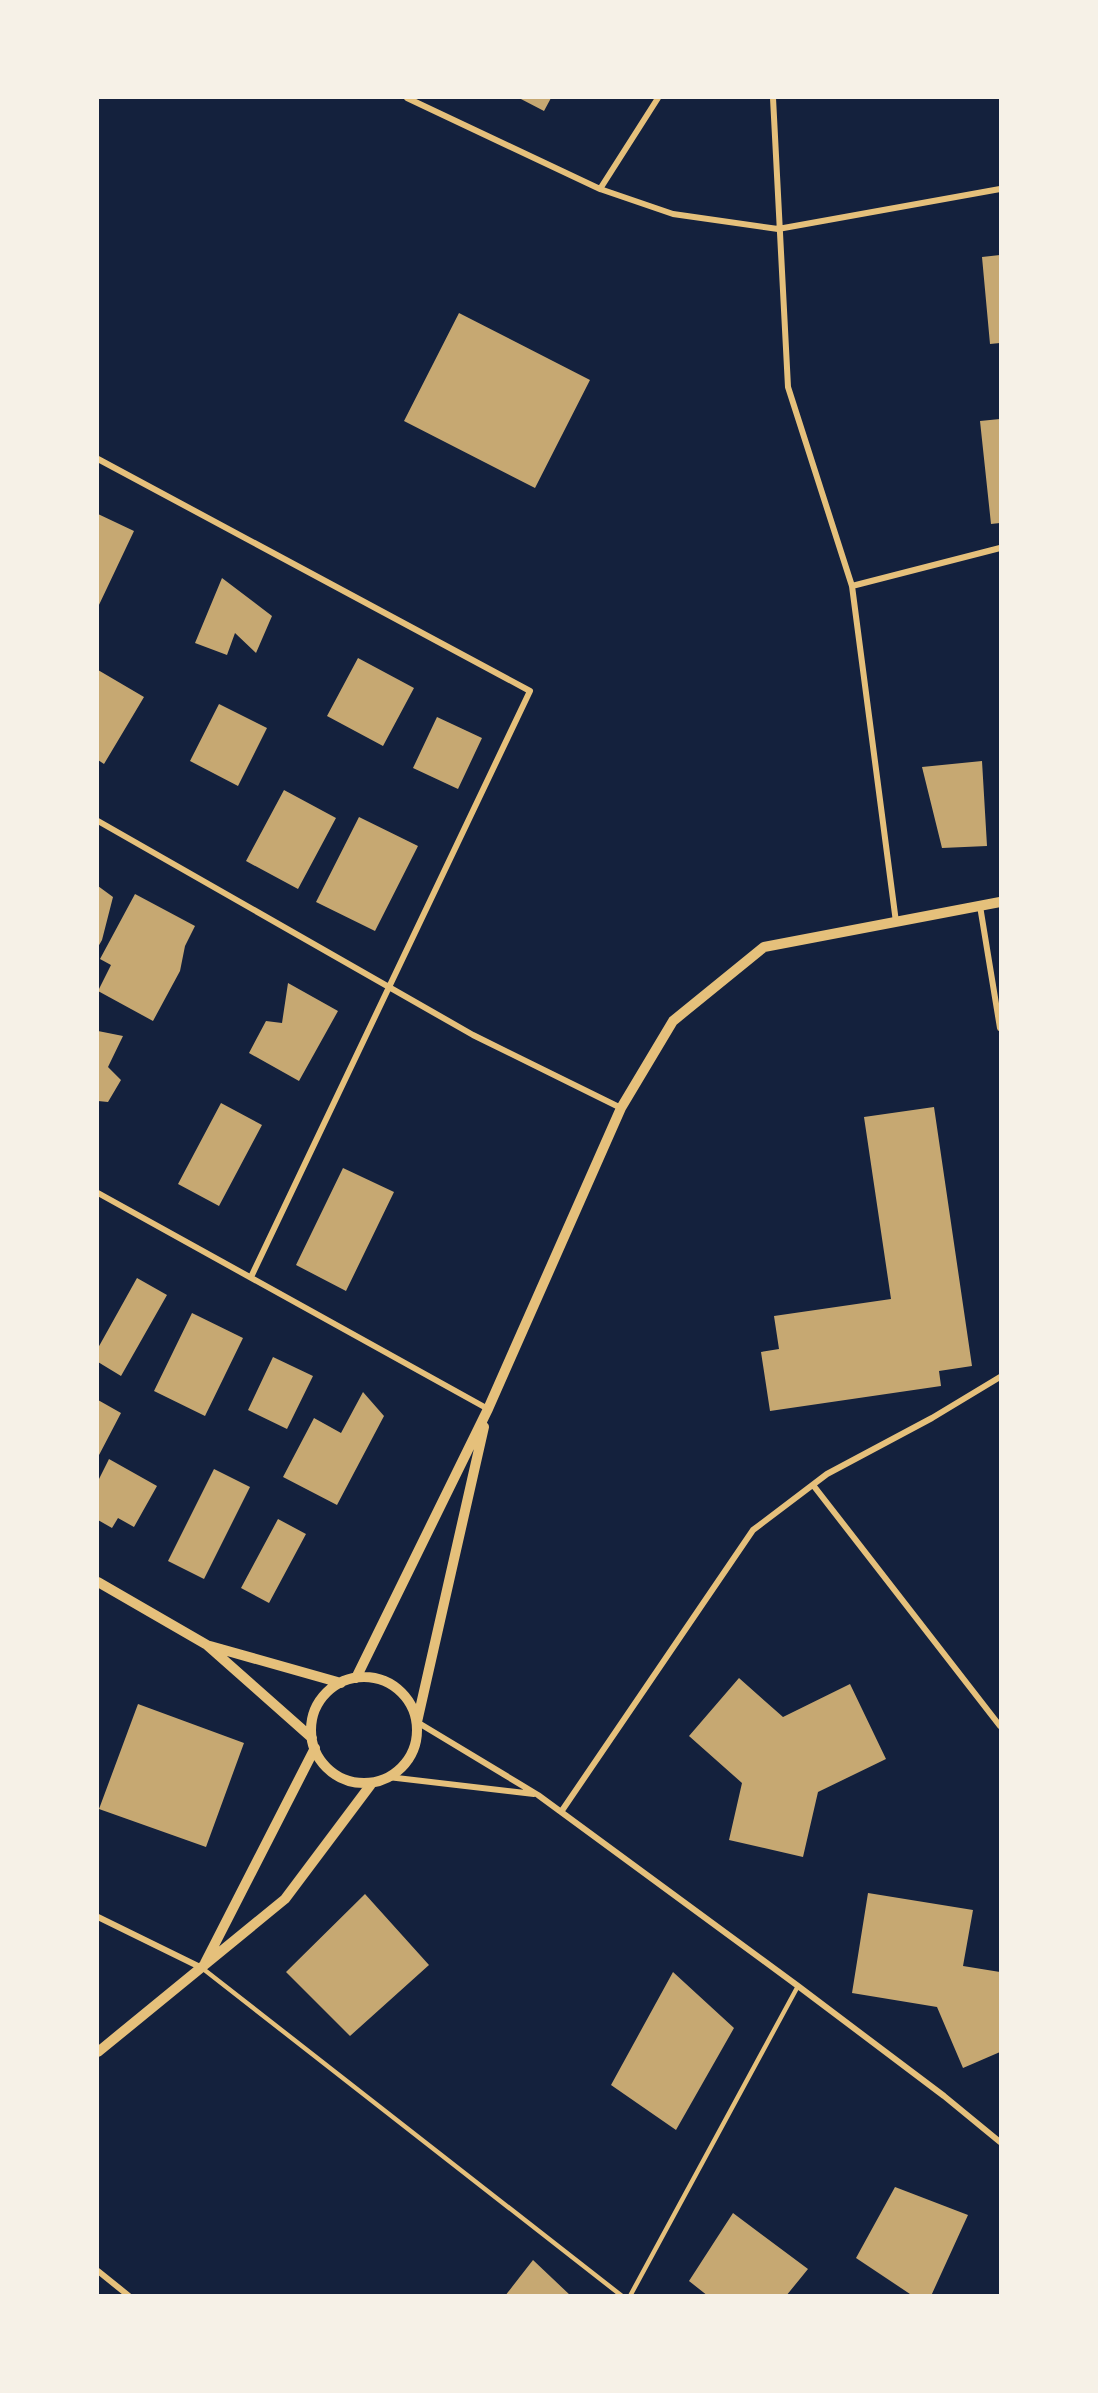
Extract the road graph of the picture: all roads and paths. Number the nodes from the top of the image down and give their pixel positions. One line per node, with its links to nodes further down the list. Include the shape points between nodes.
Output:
1 (407, 98): 4 (street)
2 (658, 98): 4 (street)
3 (773, 98): 6 (street)
4 (600, 189): 6 (street, via 673,214)
5 (1000, 189): 6 (street)
6 (778, 229): 9 (street, via 788,387)
7 (98, 459): 14 (street, via 530,691)
8 (1000, 548): 9 (street)
9 (852, 586): 13 (street)
10 (98, 821): 14 (street)
11 (1000, 902): 12 (street)
12 (980, 906): 13 (street); 15 (street)
13 (896, 922): 16 (street, via 764,947 673,1021)
14 (388, 987): 16 (street, via 473,1035); 18 (street)
15 (1000, 1028)
16 (621, 1108): 20 (street)
17 (98, 1193): 18 (street)
18 (251, 1277): 20 (street)
19 (1000, 1377): 21 (street)
20 (488, 1409): 24 (street); 26 (street)
21 (813, 1485): 27 (street); 32 (street, via 753,1530)
22 (98, 1582): 23 (street)
23 (207, 1645): 25 (street); 28 (street)
24 (356, 1678): 25 (street); 26 (street, via 373,1678 402,1693)
25 (340, 1683): 28 (street, via 317,1706 312,1722)
26 (417, 1722): 29 (street, via 411,1754 402,1768); 31 (street)
27 (1000, 1726)
28 (313, 1743): 30 (street, via 326,1768 340,1778); 34 (street)
29 (388, 1777): 30 (street); 31 (street)
30 (372, 1783): 34 (street, via 285,1899)
31 (538, 1795): 32 (street)
32 (561, 1812): 35 (street)
33 (98, 1917): 34 (street)
34 (202, 1968): 36 (street); 40 (lane)
35 (798, 1986): 37 (street); 41 (lane)
36 (98, 2052)
37 (1000, 2142)
38 (98, 2271): 39 (street)
39 (129, 2295)
40 (622, 2295)
41 (630, 2295)

